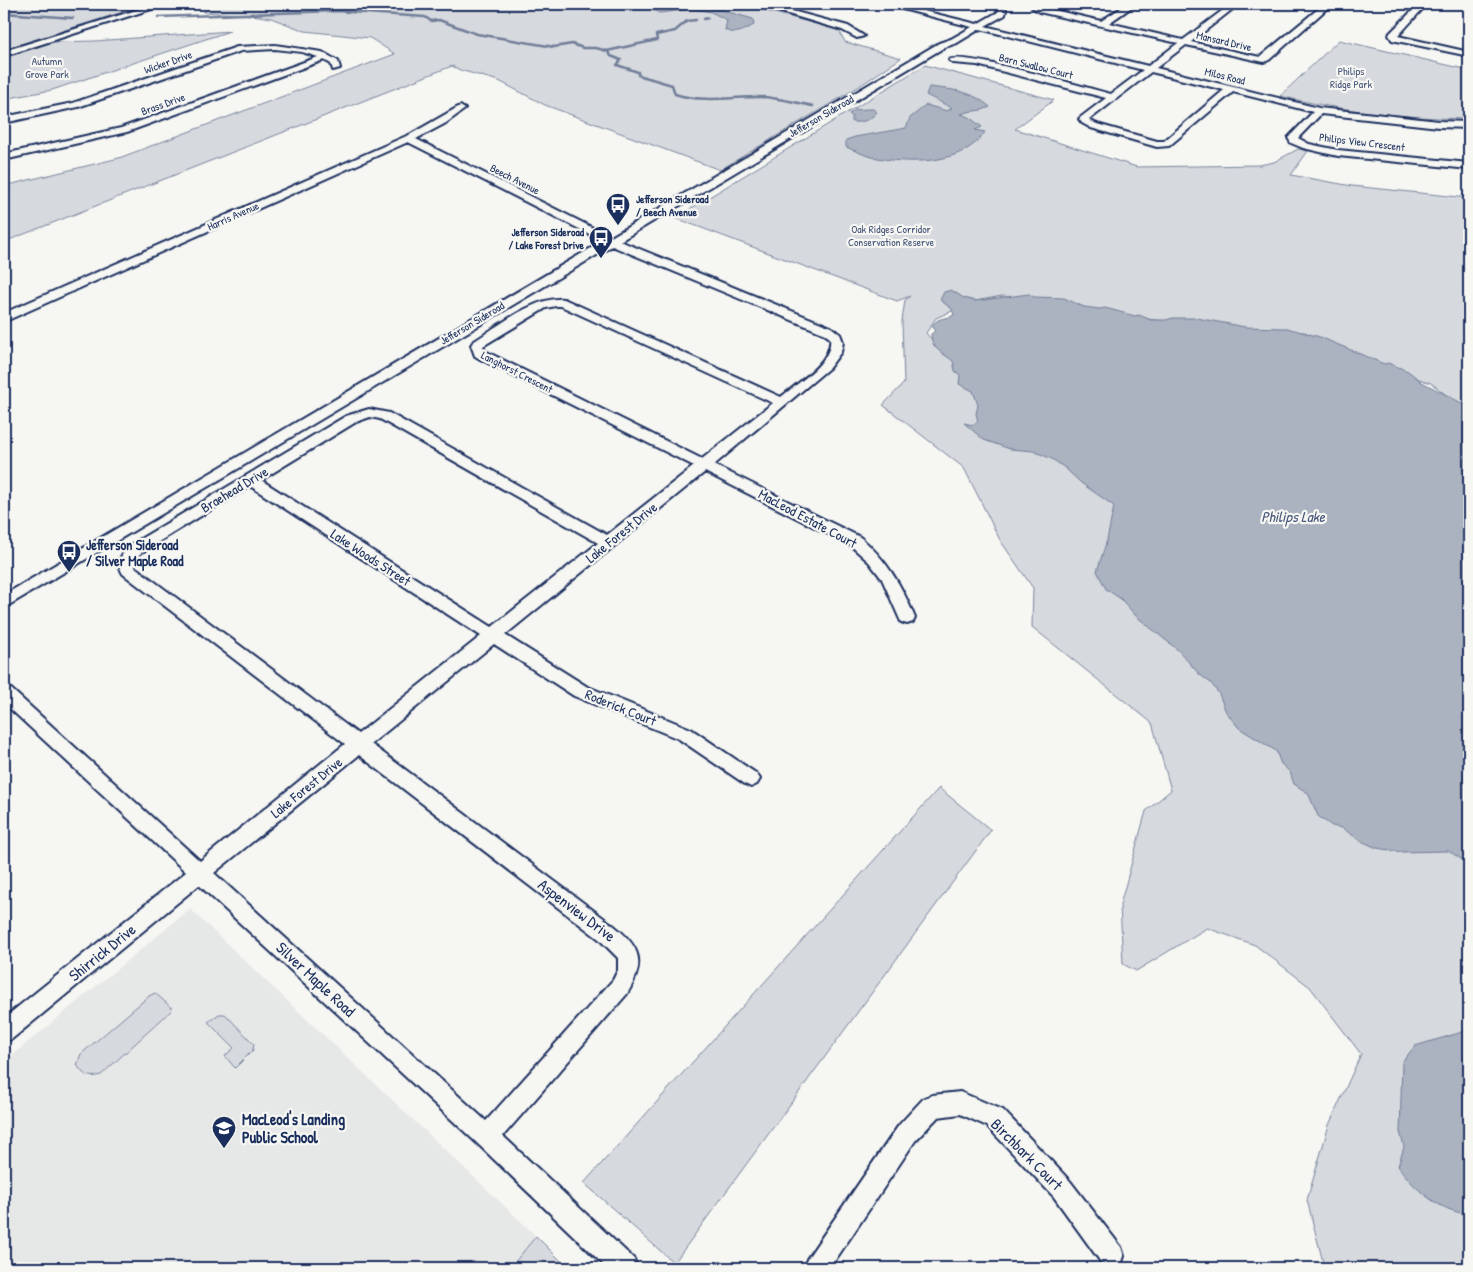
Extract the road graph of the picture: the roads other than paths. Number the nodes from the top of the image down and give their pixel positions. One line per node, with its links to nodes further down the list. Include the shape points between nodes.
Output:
1 (163, 4): 14 (street)
2 (758, 4): 12 (street, via 845,28)
3 (887, 4): 11 (street, Milos Road)
4 (1011, 4): 11 (street, Jefferson Sideroad, via 1002,9 1002,13)
5 (1038, 4): 10 (street, via 1035,6 1042,10)
6 (1132, 4): 10 (street)
7 (1235, 4): 13 (street)
8 (1328, 4): 13 (street, Mansard Drive, via 1264,59)
9 (1423, 4): 15 (street, via 1393,35 1395,38)
10 (1102, 24): 13 (street)
11 (975, 25): 19 (street, Milos Road); 29 (street, Jefferson Sideroad, via 954,41 942,45)
12 (860, 36)
13 (1184, 43): 19 (street)
14 (4, 54)
15 (1469, 54)
16 (325, 57): 18 (street, Wicker Drive, via 335,62); 24 (street, Wicker Drive, via 287,48 240,49 75,106); 27 (street, Brass Drive, via 116,133)
17 (953, 60): 21 (street, Barn Swallow Court, via 977,62)
18 (336, 68)
19 (1150, 69): 20 (street, Milos Road); 21 (street)
20 (1231, 89): 21 (street, via 1166,144 1103,129 1085,121); 23 (street, Milos Road)
21 (1113, 97)
22 (460, 110): 26 (street, Harris Avenue)
23 (1319, 111): 25 (street, Milos Road, via 1430,124); 28 (street, Philips View Crescent, via 1293,138 1294,141 1338,153)
24 (4, 120)
25 (1469, 125)
26 (409, 139): 29 (street, Beech Avenue); 30 (street, Harris Avenue)
27 (4, 158)
28 (1469, 166)
29 (610, 241): 31 (street, Lake Forest Drive, via 833,333 837,341 832,356 818,373); 35 (street, Jefferson Sideroad)
30 (4, 317)
31 (782, 402): 32 (street, Lake Forest Drive); 32 (street, Langhorst Crescent, via 564,303 542,305 477,345 479,353 486,357)
32 (704, 465): 34 (street, Lake Forest Drive); 36 (street, MacLeod Estate Court, via 855,541 887,574)
33 (250, 480): 34 (street, Braehead Drive, via 359,415 378,413); 37 (street, Lake Woods Street); 39 (street, Braehead Drive, via 138,548 130,554 126,566)
34 (608, 542): 37 (street, Lake Forest Drive)
35 (4, 602)
36 (907, 618)
37 (492, 635): 39 (street, Lake Forest Drive); 40 (street, Roderick Court, via 580,691 685,734)
38 (4, 693): 41 (street, Silver Maple Road)
39 (357, 744): 41 (street, Lake Forest Drive); 43 (street, Aspenview Drive, via 619,941 627,952 630,963 628,975 620,987)
40 (750, 779)
41 (200, 872): 42 (street, Shirrick Drive); 43 (street, Silver Maple Road)
42 (4, 1030)
43 (487, 1137): 45 (street, Silver Maple Road)
44 (1112, 1256): 46 (street, Birchbark Court, via 1062,1189 995,1118 960,1103 932,1106 907,1133)
45 (625, 1268)
46 (816, 1268)

